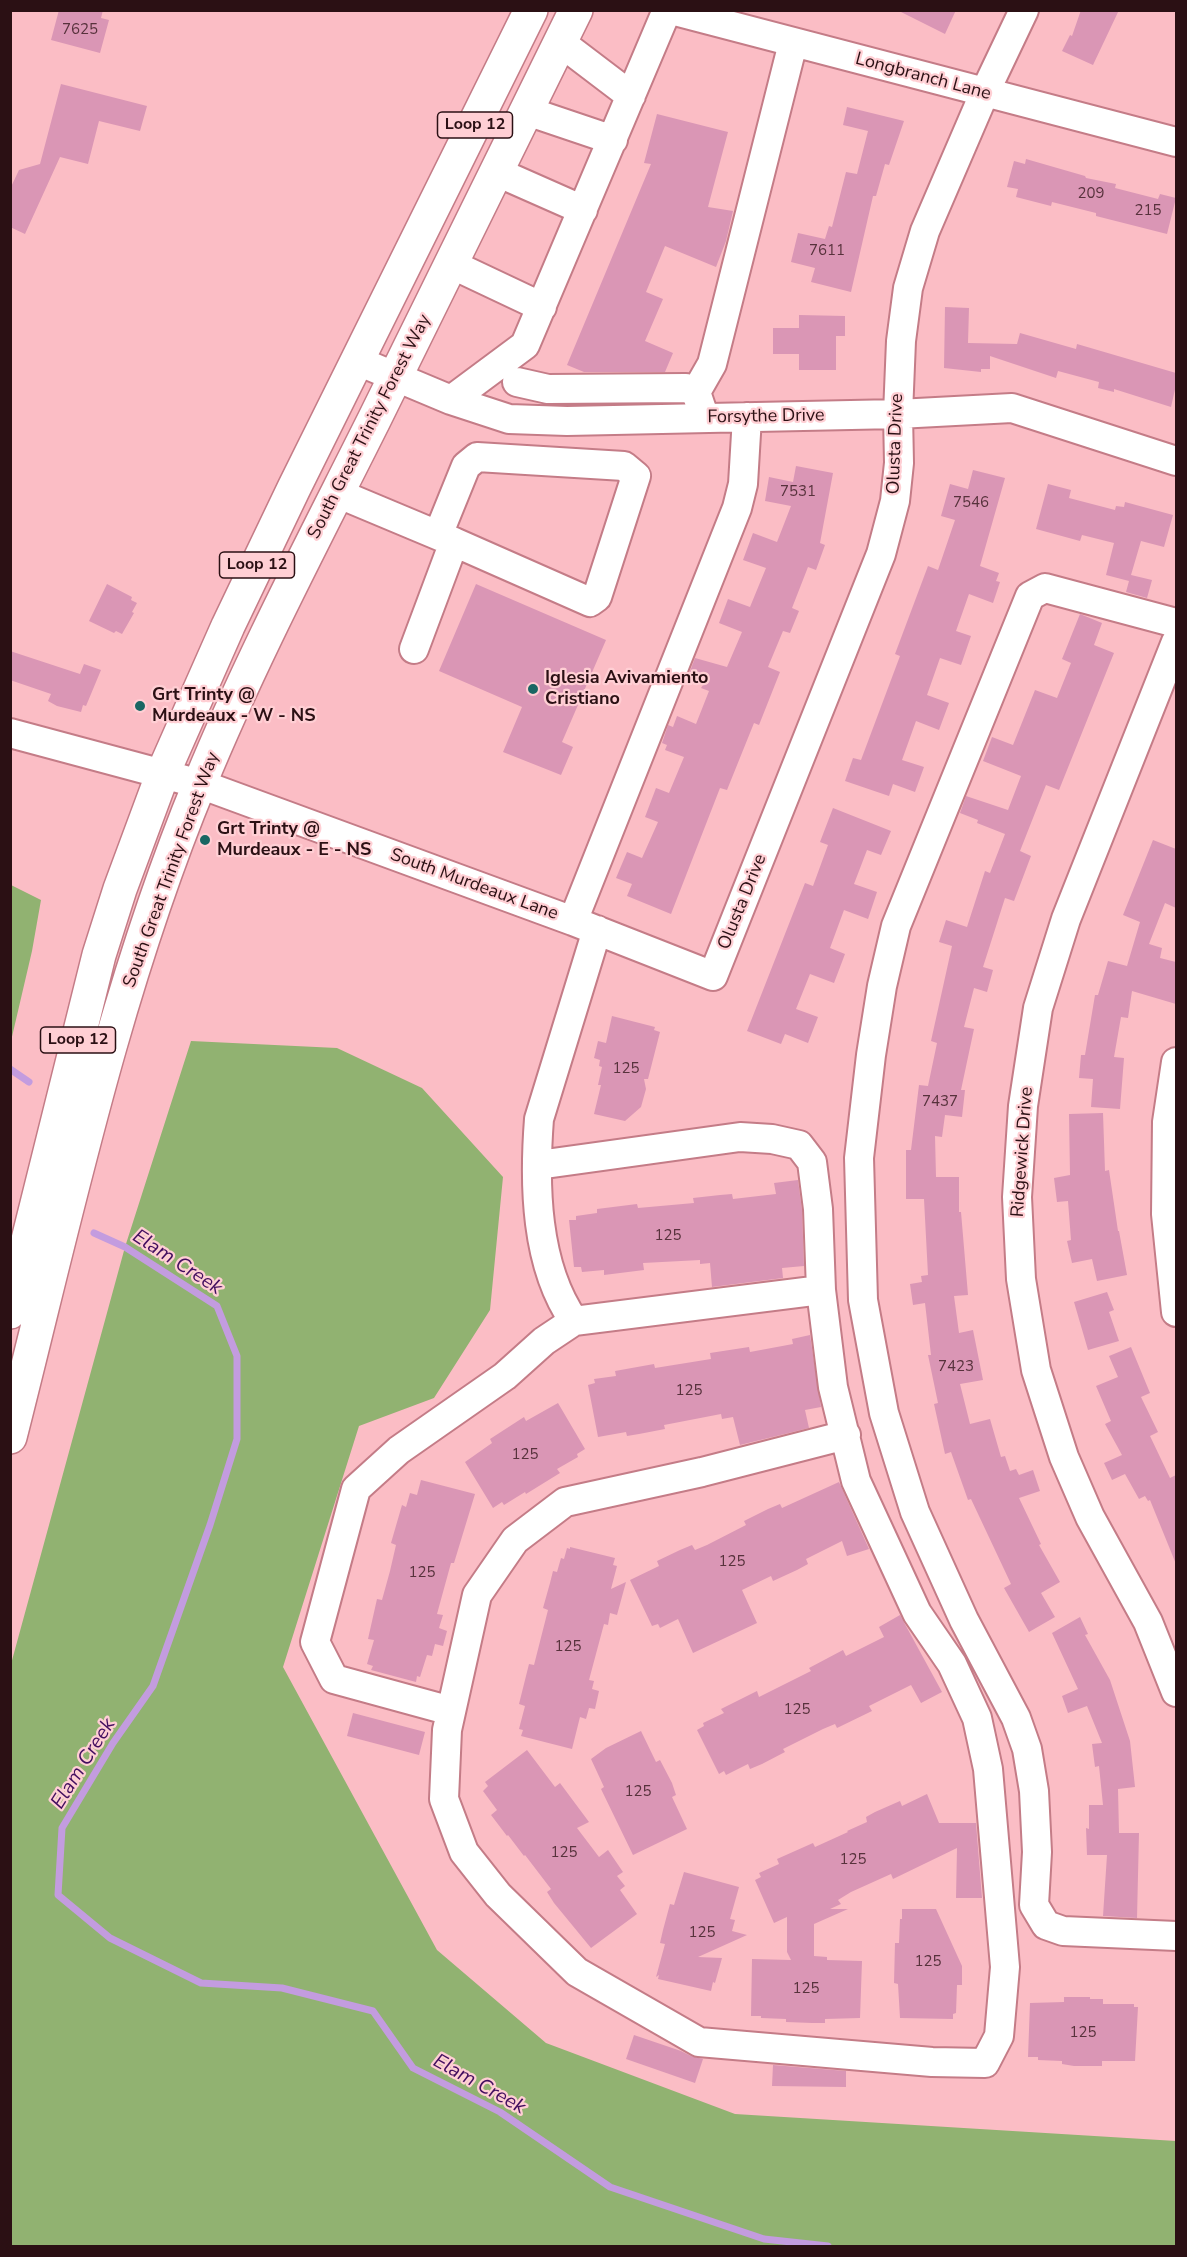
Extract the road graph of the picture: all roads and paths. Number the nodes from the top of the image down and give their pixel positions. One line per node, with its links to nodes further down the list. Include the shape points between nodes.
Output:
1 (531, 10): 17 (main road, South Great Trinity Forest Way / Loop 12)
2 (576, 10): 5 (main road, South Great Trinity Forest Way / Loop 12)
3 (669, 10): 6 (street, Longbranch Lane); 8 (street)
4 (1024, 10): 7 (street, Olusta Drive)
5 (560, 42): 8 (street); 9 (main road, South Great Trinity Forest Way / Loop 12)
6 (793, 43): 7 (street, Longbranch Lane); 21 (street)
7 (984, 94): 11 (street, Longbranch Lane); 22 (street, Olusta Drive, via 925,231 908,288)
8 (631, 96): 10 (street)
9 (527, 111): 10 (street); 12 (main road, South Great Trinity Forest Way / Loop 12)
10 (613, 140): 13 (street)
11 (1176, 142)
12 (497, 172): 13 (street); 14 (main road, South Great Trinity Forest Way / Loop 12)
13 (583, 210): 15 (street)
14 (451, 264): 15 (street); 18 (main road, South Great Trinity Forest Way / Loop 12)
15 (542, 307): 16 (street)
16 (525, 345): 19 (street); 20 (street)
17 (358, 361): 18 (street, Forsythe Drive); 35 (main road, South Great Trinity Forest Way / Loop 12, via 228,626)
18 (395, 377): 20 (street, Forsythe Drive); 29 (main road, South Great Trinity Forest Way / Loop 12)
19 (517, 382): 21 (street, via 548,389 686,388); 24 (street)
20 (452, 400): 24 (street, Forsythe Drive)
21 (700, 405): 23 (street, Forsythe Drive); 25 (street, Forsythe Drive)
22 (898, 414): 23 (street, Forsythe Drive); 27 (street, Forsythe Drive, via 1012,408); 38 (street, Olusta Drive, via 895,501 881,554)
23 (747, 417): 37 (street, via 743,484 737,508)
24 (509, 419): 25 (street, Forsythe Drive); 26 (street)
25 (582, 420): 28 (street)
26 (516, 459): 28 (street); 30 (street, via 477,457 466,466)
27 (1176, 461)
28 (587, 464): 30 (street, via 624,466 636,476 597,597 590,602)
29 (337, 493): 30 (street); 36 (main road, South Great Trinity Forest Way / Loop 12)
30 (446, 538): 33 (street)
31 (1176, 623): 49 (street, via 1045,588 1030,596 896,926 876,1020 859,1158 863,1300 884,1413 915,1512 964,1620 1016,1718 1027,1749 1037,1852 1034,1905 1046,1925 1063,1932)
32 (1176, 642): 47 (street, Ridgewick Drive, via 1066,919 1038,1008 1023,1106 1017,1197 1021,1279 1036,1370 1046,1402 1090,1517 1148,1622)
33 (414, 649)
34 (10, 733): 35 (street, South Murdeaux Lane)
35 (163, 773): 36 (street, South Murdeaux Lane); 42 (main road, South Great Trinity Forest Way / Loop 12, via 99,955)
36 (200, 784): 37 (street, South Murdeaux Lane); 46 (main road, South Great Trinity Forest Way / Loop 12, via 119,1017)
37 (585, 926): 38 (street, South Murdeaux Lane); 40 (street, via 539,1119)
38 (713, 976)
39 (1176, 1062): 43 (street, via 1167,1122 1166,1214)
40 (538, 1165): 41 (street, via 740,1137 799,1145 812,1162); 44 (street, via 537,1199 544,1242 557,1292)
41 (821, 1290): 44 (street); 45 (street, via 833,1387)
42 (10, 1312)
43 (1176, 1312)
44 (574, 1320): 48 (street, via 505,1376 399,1450 356,1488 315,1642 334,1678)
45 (846, 1435): 48 (street, via 565,1502 515,1540 477,1595); 48 (street, via 856,1481 917,1613 952,1664 977,1718 988,1769 1005,1967 999,2036 985,2063 699,2042 577,1972 498,1895 464,1852 444,1799)
46 (10, 1437)
47 (1176, 1692)
48 (451, 1712)
49 (1176, 1936)

